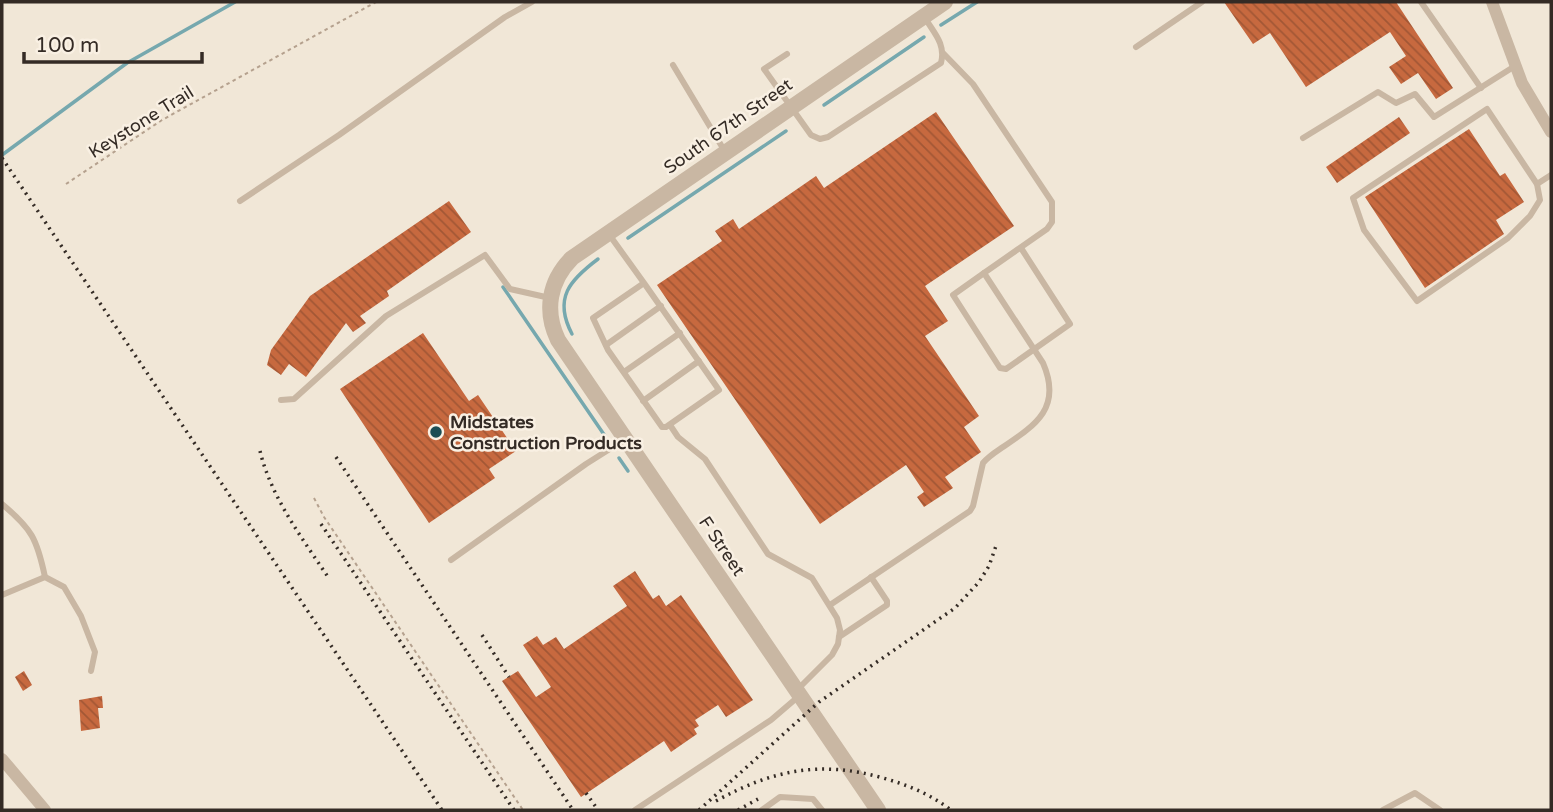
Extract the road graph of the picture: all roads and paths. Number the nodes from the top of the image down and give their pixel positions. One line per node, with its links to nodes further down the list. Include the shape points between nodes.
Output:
1 (376, 2): 19 (path, Keystone Trail, via 162,120)
2 (532, 2): 21 (lane)
3 (945, 2): 7 (street, South 67th Street)
4 (1202, 2): 8 (lane)
5 (1421, 2): 13 (lane)
6 (1492, 2): 12 (street)
7 (924, 16): 9 (lane); 14 (street, South 67th Street)
8 (1136, 47)
9 (943, 53): 14 (lane, via 941,63 828,137 811,135); 23 (lane, via 973,84 1052,202 1052,222)
10 (787, 54): 14 (lane, via 764,69)
11 (673, 65): 17 (lane)
12 (1515, 66): 13 (lane); 15 (street)
13 (1481, 88): 16 (lane, via 1434,117 1415,94 1395,103 1378,92)
14 (791, 107): 17 (street, South 67th Street)
15 (1551, 132)
16 (1303, 138)
17 (725, 152): 22 (street, South 67th Street)
18 (1551, 175): 20 (lane)
19 (66, 184)
20 (1537, 184): 20 (lane, via 1487,109 1353,198 1364,230 1416,301 1508,238 1539,200)
21 (240, 201)
22 (608, 233): 25 (lane); 26 (street, South 67th Street, via 564,267)
23 (1021, 248): 24 (lane); 30 (lane, via 1070,324)
24 (984, 273): 30 (lane); 30 (lane, via 953,295 1000,368 1006,369)
25 (644, 283): 27 (lane); 29 (lane, via 593,318)
26 (550, 298): 33 (lane, via 510,289 485,255 386,316 294,399); 36 (street, F Street, via 551,323 558,340)
27 (661, 306): 28 (lane); 29 (lane)
28 (680, 333): 31 (lane); 32 (lane)
29 (606, 345): 32 (lane)
30 (1035, 350): 41 (lane, via 1048,373 1048,405 1042,417 986,458 970,511)
31 (699, 361): 34 (lane); 35 (lane, via 719,390)
32 (624, 372): 34 (lane)
33 (281, 400)
34 (643, 401): 35 (lane, via 662,427)
35 (670, 425): 43 (lane, via 705,459 768,554 812,578)
36 (626, 439): 39 (lane); 46 (street, F Street)
37 (314, 498): 49 (path)
38 (2, 504): 40 (lane, via 23,521 38,545)
39 (452, 560)
40 (45, 577): 42 (lane); 45 (lane, via 64,587 81,617 95,652)
41 (871, 577): 43 (lane); 44 (lane, via 887,605)
42 (2, 595)
43 (830, 605): 44 (lane)
44 (839, 637): 46 (lane, via 832,655)
45 (91, 671)
46 (798, 692): 50 (lane, via 771,720); 53 (street, F Street)
47 (2, 759): 48 (street)
48 (45, 810)
49 (523, 810)
50 (635, 810)
51 (762, 810): 52 (lane, via 780,797 813,799)
52 (822, 810)
53 (877, 810)
54 (1383, 810): 55 (lane, via 1415,793)
55 (1440, 810)

